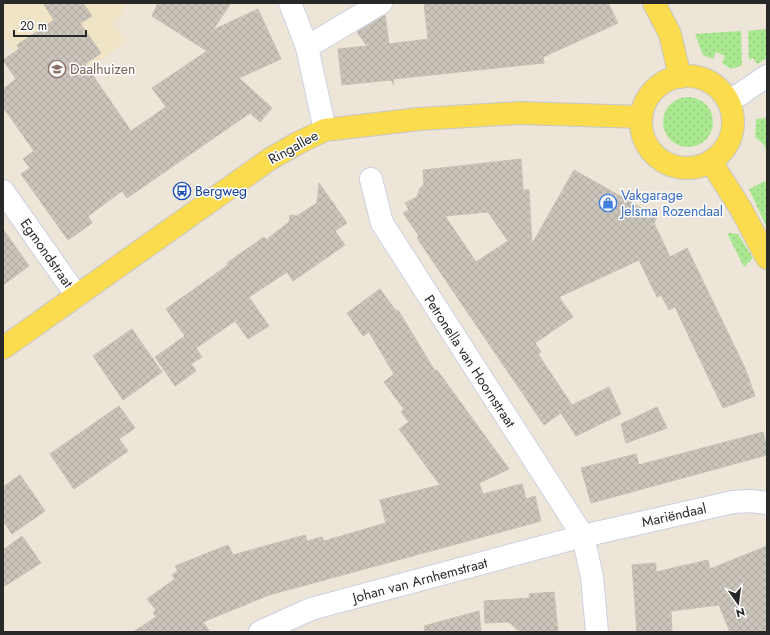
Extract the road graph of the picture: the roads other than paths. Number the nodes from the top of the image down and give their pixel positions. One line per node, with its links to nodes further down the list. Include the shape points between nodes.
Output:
1 (290, 3): 4 (street)
2 (381, 3): 4 (street)
3 (654, 3): 6 (main road, via 670,34)
4 (307, 47): 9 (street)
5 (767, 76): 7 (street)
6 (680, 77): 7 (main road, via 704,79 718,88); 8 (main road, via 659,86 645,104)
7 (728, 100): 10 (main road, via 733,130 730,140)
8 (641, 117): 9 (main road, Ringallee, via 520,113 418,119); 10 (main road, via 646,142 663,162 684,168)
9 (325, 130): 14 (main road, Ringallee, via 270,159)
10 (712, 162): 13 (main road, via 741,208)
11 (371, 179): 17 (street, Petronella van Hoornstraat, via 382,223)
12 (3, 191): 14 (street, Egmondstraat)
13 (767, 258)
14 (77, 296): 15 (main road, Ringallee)
15 (3, 348)
16 (767, 503): 17 (street, Mariëndaal, via 733,502)
17 (582, 536): 18 (street, Johan van Arnhemstraat, via 311,609); 19 (street, Petronella van Hoornstraat, via 592,576)
18 (260, 632)
19 (597, 632)

